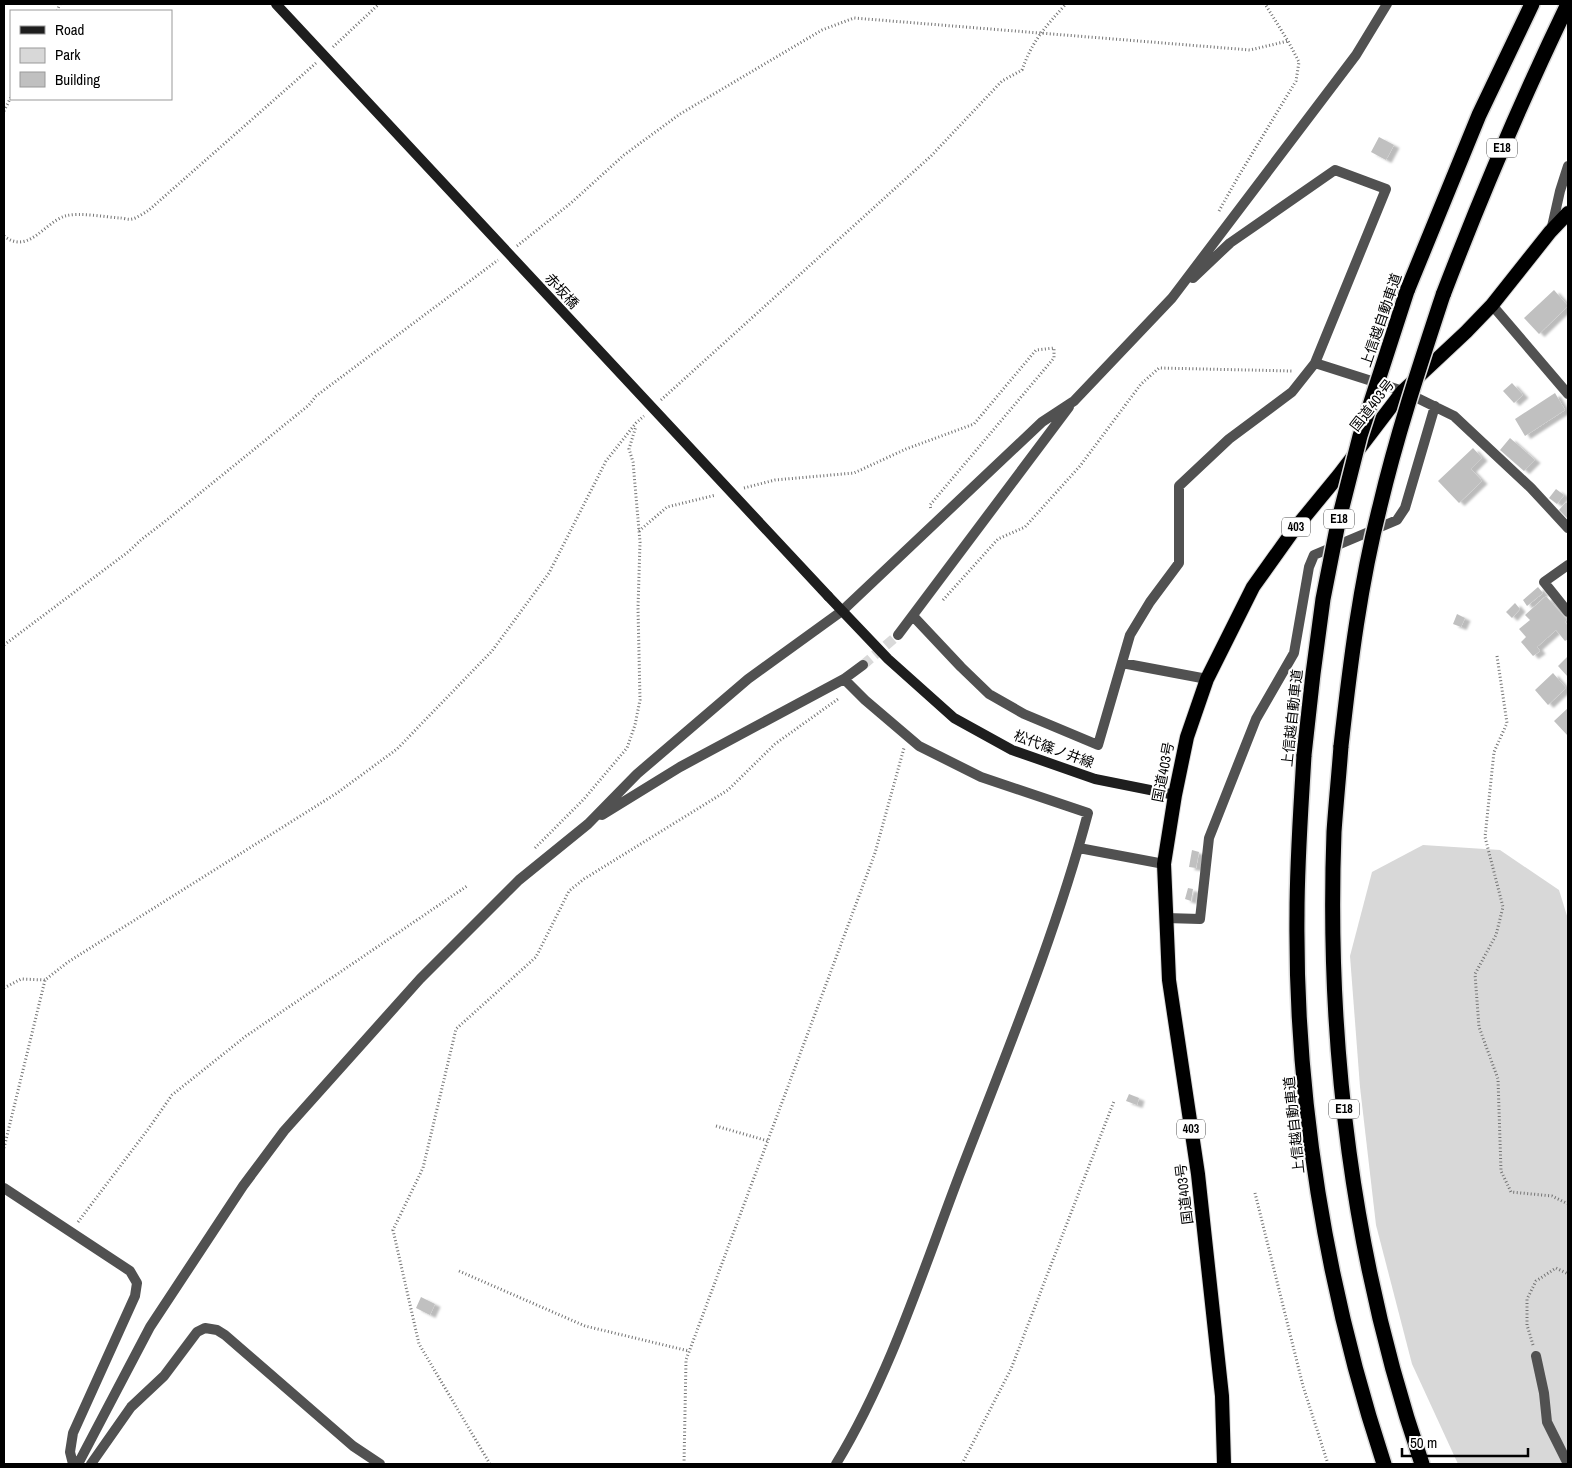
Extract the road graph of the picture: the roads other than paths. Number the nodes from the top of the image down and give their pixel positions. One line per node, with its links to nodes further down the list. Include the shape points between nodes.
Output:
1 (276, 4): 17 (main road, 赤坂橋, bridge)
2 (1387, 4): 8 (street, via 1356,54)
3 (1532, 4): 39 (highway, 上信越自動車道 / E18, bridge, via 1479,115 1407,291 1360,436 1323,599 1304,755 1297,915 1305,1091 1330,1260 1351,1352)
4 (1568, 4): 40 (highway, E18, bridge, via 1481,197 1443,295 1398,434 1362,588 1341,746 1334,831 1333,910 1341,1083 1365,1252 1384,1336)
5 (1568, 166): 7 (street)
6 (1568, 213): 7 (highway, 国道403号 / 403)
7 (1550, 232): 9 (highway, 国道403号 / 403)
8 (1172, 298): 10 (street, via 1230,243 1335,170 1386,190); 13 (street)
9 (1492, 305): 11 (highway, 国道403号 / 403); 12 (street)
10 (1312, 367): 11 (street); 22 (street, via 1292,392 1229,439 1178,486 1179,563 1130,635)
11 (1403, 391): 14 (street); 25 (highway, 国道403号 / 403, via 1253,587)
12 (1568, 394)
13 (1074, 400): 18 (street, via 1042,422); 20 (street)
14 (1436, 406): 15 (street, via 1454,416); 30 (street, via 1405,508 1397,520 1314,555 1294,653 1256,719 1209,838 1200,920)
15 (1568, 528)
16 (1568, 565): 19 (street, via 1544,582)
17 (828, 596): 18 (main road, 松代篠ノ井線)
18 (842, 610): 26 (main road, 松代篠ノ井線, via 888,660 954,718 1003,746 1095,779); 27 (street, via 748,679 637,774)
19 (1568, 612)
20 (912, 616): 21 (street); 22 (street, via 989,694 1024,714 1098,745)
21 (898, 634)
22 (1122, 663): 25 (street)
23 (863, 665): 24 (street)
24 (844, 679): 27 (street, via 680,768); 28 (street, via 919,746 981,777 1088,813)
25 (1207, 679): 26 (highway, 国道403号 / 403, via 1187,737)
26 (1175, 795): 29 (highway, 国道403号 / 403)
27 (588, 824): 34 (street, via 519,880 420,979 284,1131 243,1186 150,1328)
28 (1079, 848): 29 (street); 37 (street, via 1048,943 901,1328 859,1427)
29 (1164, 864): 30 (highway, 国道403号 / 403)
30 (1166, 918): 38 (highway, 国道403号 / 403, via 1169,980 1198,1174 1222,1396)
31 (4, 1188): 33 (street, via 130,1271 137,1283 137,1290 73,1434 70,1452)
32 (1536, 1356): 41 (street, via 1547,1422)
33 (73, 1464)
34 (78, 1464)
35 (91, 1464): 36 (street, via 131,1407 164,1376 197,1332 205,1328 225,1335 352,1446)
36 (380, 1464)
37 (836, 1464)
38 (1224, 1464)
39 (1384, 1464)
40 (1422, 1464)
41 (1568, 1464)

